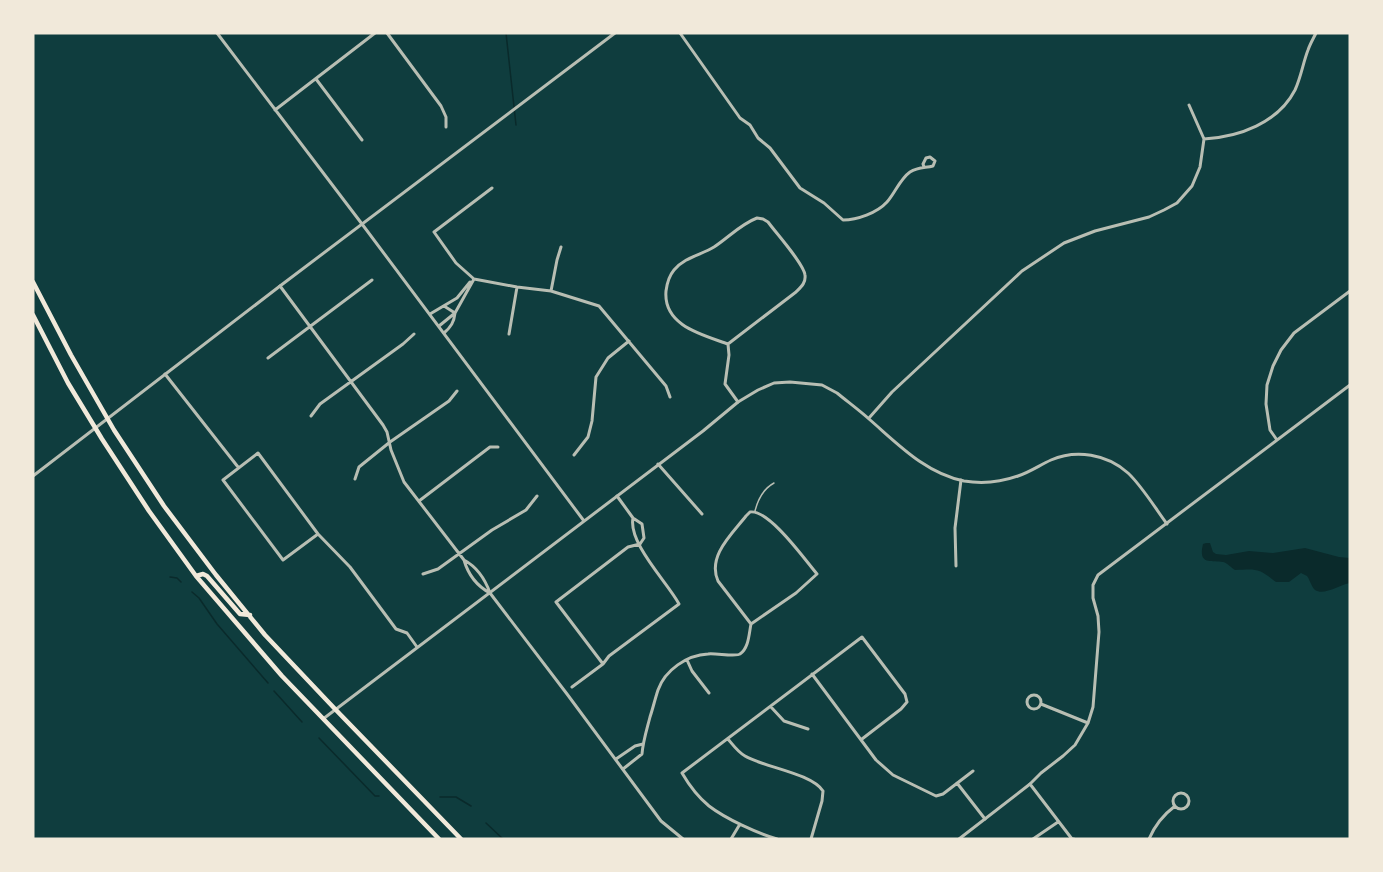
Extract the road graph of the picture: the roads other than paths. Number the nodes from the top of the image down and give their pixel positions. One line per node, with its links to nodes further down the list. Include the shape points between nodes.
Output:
1 (217, 33): 9 (street)
2 (375, 33): 7 (street)
3 (387, 33): 10 (street, via 441,106)
4 (615, 33): 15 (street)
5 (680, 33): 13 (street, via 740,118 770,148 800,188 843,220 880,208 908,173)
6 (1316, 33): 11 (street, via 1294,92 1279,111 1240,134)
7 (316, 79): 9 (street); 12 (street)
8 (1190, 105): 11 (street)
9 (275, 110): 15 (street)
10 (446, 127)
11 (1204, 139): 44 (street, via 1200,167 1192,186 1177,203 1149,217 1064,243 1023,271)
12 (362, 140)
13 (924, 166)
14 (492, 188): 17 (street, via 434,232 456,263)
15 (362, 224): 20 (street); 26 (street)
16 (561, 247): 22 (street)
17 (474, 279): 21 (street); 24 (street); 25 (street)
18 (372, 280): 28 (street)
19 (33, 282): 43 (highway)
20 (280, 286): 28 (street); 36 (street)
21 (517, 287): 22 (street); 32 (street)
22 (551, 291): 33 (street, via 599,306)
23 (1350, 291): 46 (street, via 1294,333 1273,366 1266,404 1270,430)
24 (444, 306): 25 (street); 26 (street)
25 (455, 313): 29 (street); 30 (street, via 451,327)
26 (430, 314): 29 (street)
27 (33, 315): 45 (highway)
28 (310, 326): 35 (street); 37 (street)
29 (439, 326): 30 (street)
30 (444, 333): 62 (street)
31 (414, 334): 37 (street)
32 (509, 334)
33 (629, 340): 40 (street, via 666,386); 49 (street, via 608,358 596,378 588,437)
34 (728, 344): 34 (street, via 804,284 801,266 764,219 749,221 715,247 684,261 667,282 670,312 686,328); 41 (street, via 726,384)
35 (268, 358)
36 (165, 375): 43 (street); 51 (street)
37 (350, 381): 42 (street); 47 (street, via 383,425)
38 (1350, 385): 46 (street)
39 (457, 391): 47 (street, via 449,401)
40 (670, 397)
41 (738, 402): 44 (street, via 774,383 807,382 822,384); 50 (street)
42 (311, 416)
43 (107, 418): 45 (street); 72 (highway, via 164,506)
44 (869, 418): 54 (street, via 924,465)
45 (95, 428): 52 (street); 70 (highway)
46 (1277, 440): 63 (street)
47 (390, 442): 53 (street, via 359,466); 58 (street, via 401,478)
48 (498, 447): 58 (street, via 490,447)
49 (574, 455)
50 (658, 464): 57 (street); 60 (street)
51 (239, 468): 64 (street, via 258,453); 64 (street, via 223,480 283,560)
52 (33, 476)
53 (355, 479)
54 (961, 480): 63 (street, via 997,482 1059,457 1087,454 1127,472); 68 (street)
55 (774, 483): 59 (lane, via 764,490)
56 (537, 496): 66 (street, via 526,510)
57 (617, 496): 61 (street); 62 (street)
58 (418, 501): 66 (street)
59 (754, 512): 73 (street, via 746,516 718,554 714,567 718,581); 73 (street, via 777,526 817,574)
60 (702, 514)
61 (633, 518): 65 (street); 65 (street, via 642,524 644,538)
62 (584, 521): 71 (street)
63 (1167, 524): 84 (street, via 1098,575 1093,585 1098,632 1093,707)
64 (318, 534): 74 (street, via 350,567 396,629 407,633)
65 (640, 544): 76 (street, via 679,603); 76 (street, via 628,547 556,602)
66 (459, 554): 67 (street); 69 (street)
67 (464, 560): 71 (street, via 472,564); 71 (street, via 480,588)
68 (956, 566)
69 (423, 574)
70 (196, 576): 72 (highway, via 207,576 240,614); 83 (highway)
71 (490, 593): 74 (street); 89 (street)
72 (249, 615): 82 (highway)
73 (751, 624): 75 (street, via 747,644 736,657 700,654)
74 (417, 647): 82 (street)
75 (687, 660): 79 (street); 88 (street, via 669,672 658,689)
76 (603, 664): 78 (street)
77 (812, 674): 81 (street); 87 (street); 87 (street, via 862,637 908,703)
78 (572, 687)
79 (709, 693)
80 (1041, 704): 80 (street, via 1036,694 1027,700 1033,709); 84 (street)
81 (771, 706): 85 (street, via 784,721); 86 (street)
82 (335, 709): 83 (street); 99 (highway)
83 (323, 719): 98 (highway)
84 (1088, 723): 93 (street, via 1075,745)
85 (808, 729)
86 (728, 739): 97 (street, via 682,773 710,806); 103 (street, via 744,755 825,790)
87 (862, 740): 92 (street, via 893,775 931,794 938,797)
88 (643, 744): 89 (street); 90 (street, via 642,754)
89 (616, 759): 90 (street)
90 (622, 769): 100 (street, via 661,821)
91 (973, 771): 92 (street)
92 (957, 783): 95 (street)
93 (1030, 784): 95 (street); 96 (street)
94 (1175, 806): 94 (street, via 1187,806 1188,796 1176,795); 107 (street, via 1155,826)
95 (985, 819): 104 (street)
96 (1058, 822): 105 (street); 106 (street)
97 (740, 824): 101 (street); 102 (street)
98 (439, 839)
99 (461, 839)
100 (683, 839)
101 (731, 839)
102 (777, 839)
103 (811, 839)
104 (959, 839)
105 (1033, 839)
106 (1074, 839)
107 (1149, 839)

